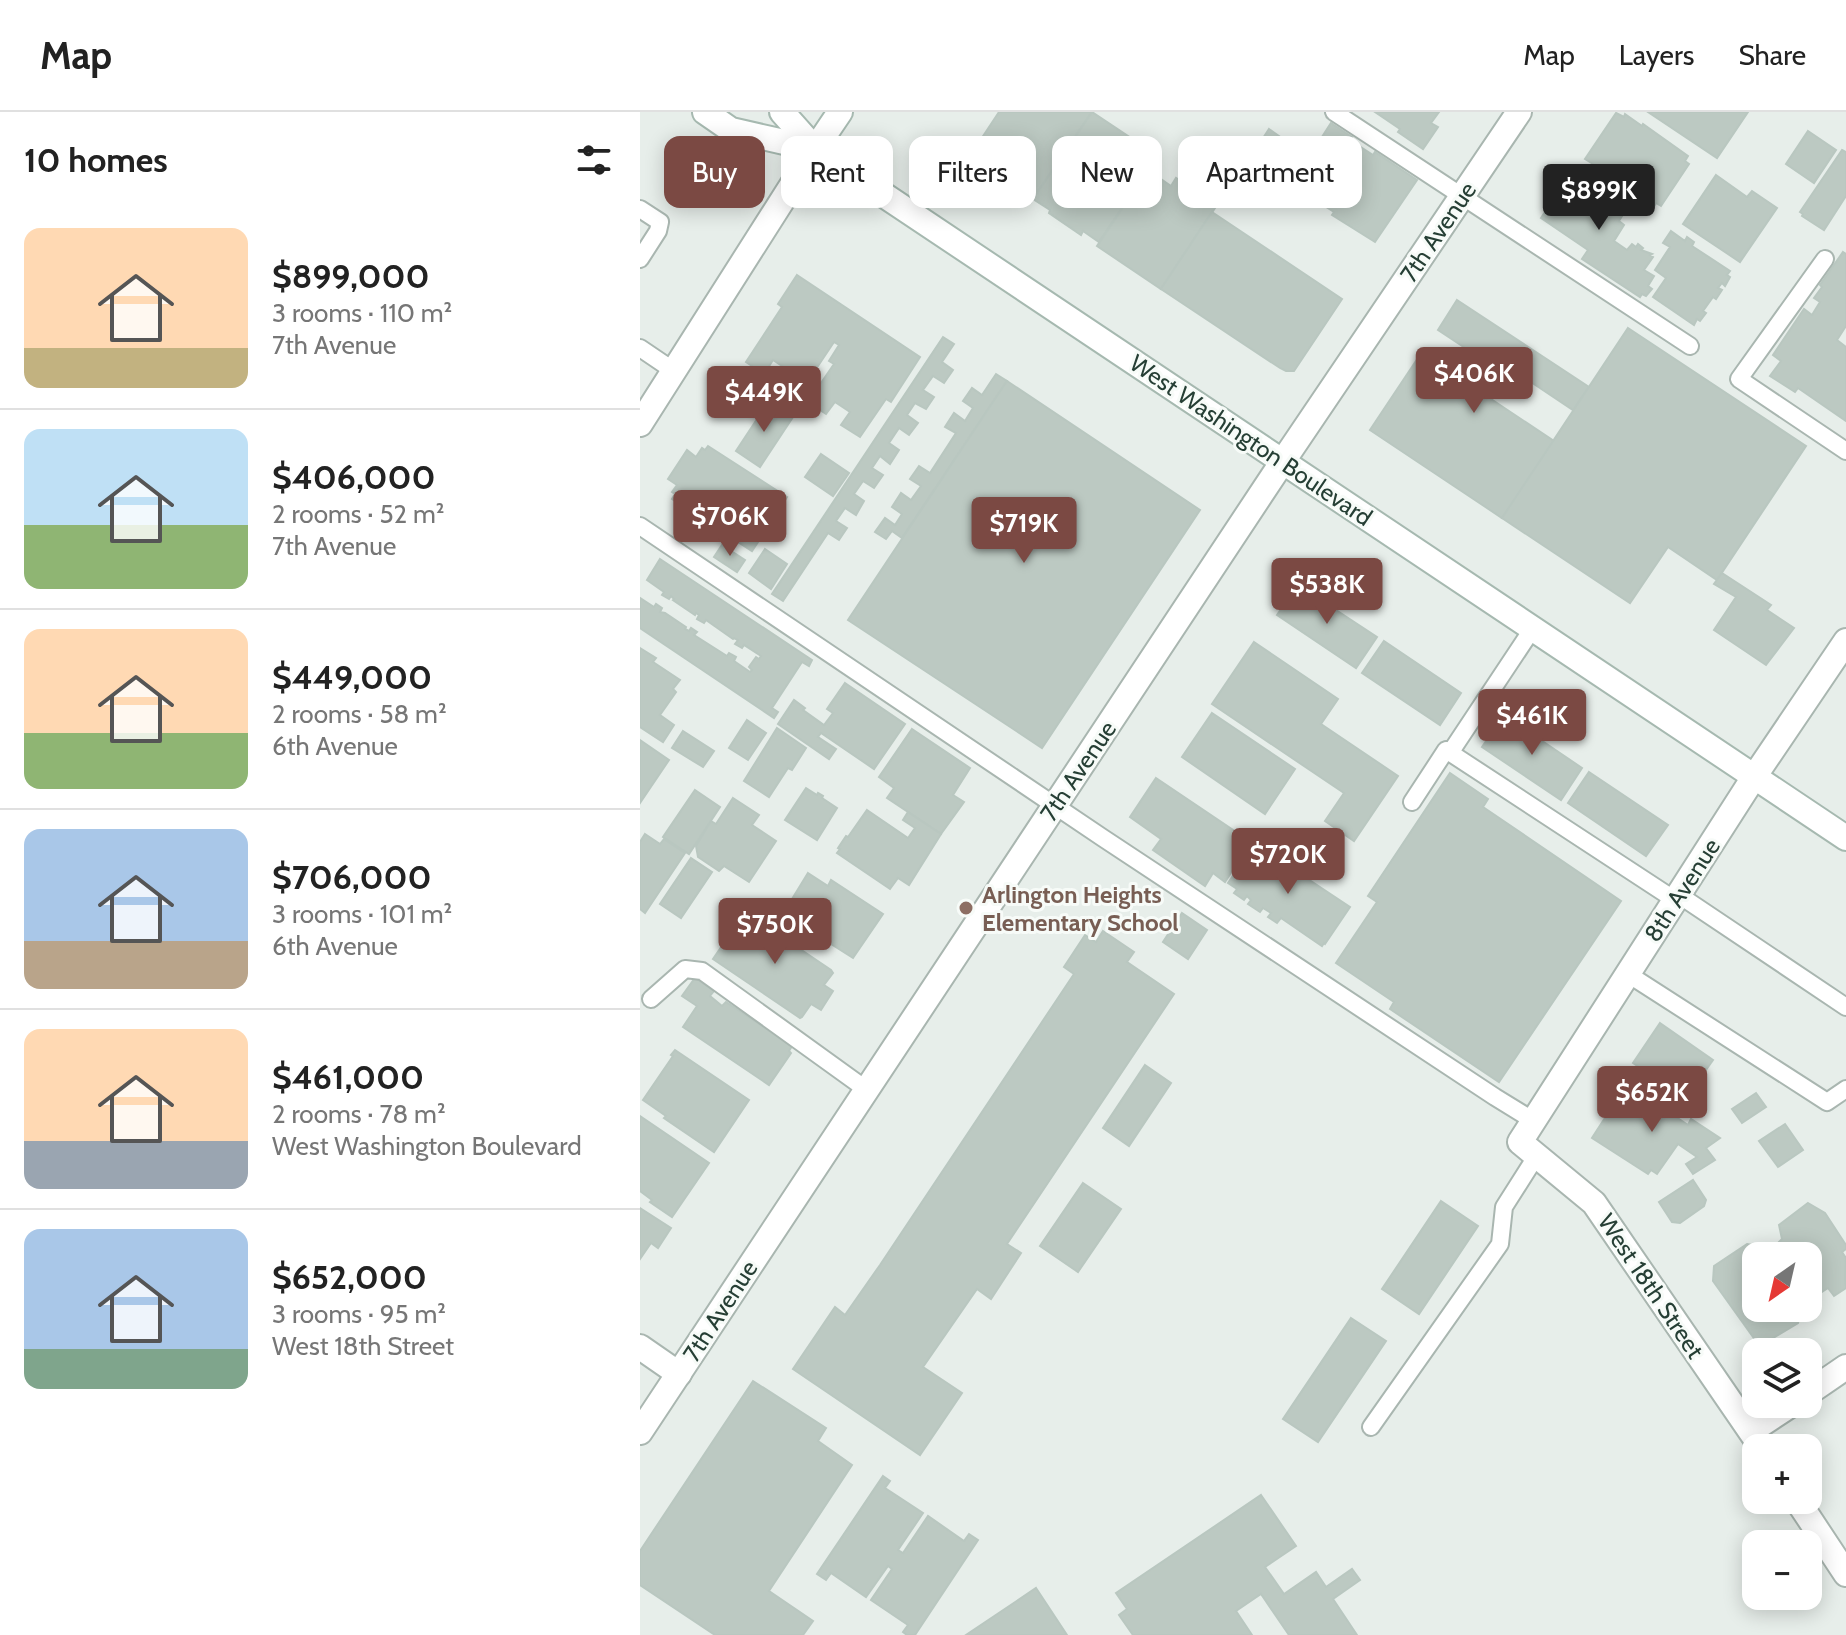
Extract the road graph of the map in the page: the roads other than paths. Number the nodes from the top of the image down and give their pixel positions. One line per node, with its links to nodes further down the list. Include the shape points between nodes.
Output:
1 (705, 112): 8 (street, West Washington Boulevard, via 731,130)
2 (782, 112): 6 (street, West Washington Boulevard)
3 (840, 112): 7 (street)
4 (1334, 112): 9 (lane)
5 (1519, 112): 9 (street, 7th Avenue)
6 (803, 136)
7 (824, 136)
8 (781, 141)
9 (1462, 197): 15 (lane); 20 (street, 7th Avenue)
10 (893, 201): 20 (street, West Washington Boulevard)
11 (781, 203): 17 (street)
12 (640, 209): 13 (lane, via 660,222)
13 (640, 259)
14 (1825, 259): 19 (lane, via 1739,379)
15 (1690, 346)
16 (640, 348): 17 (lane)
17 (674, 371): 18 (street)
18 (640, 424)
19 (1846, 451)
20 (1283, 461): 22 (street, West Washington Boulevard); 27 (street, 7th Avenue)
21 (640, 526): 27 (lane)
22 (1533, 628): 24 (lane); 25 (street, West Washington Boulevard)
23 (1846, 641): 25 (street, 8th Avenue)
24 (1450, 753): 26 (lane, via 1446,750); 29 (lane)
25 (1754, 777): 28 (street, West Washington Boulevard); 29 (street, 8th Avenue)
26 (1412, 802)
27 (1056, 805): 34 (street, 7th Avenue); 35 (lane)
28 (1844, 833)
29 (1677, 897): 30 (street, 8th Avenue); 32 (lane)
30 (1628, 974): 33 (lane, via 1827,1102); 35 (street, 8th Avenue)
31 (651, 999): 34 (lane, via 685,969 702,971)
32 (1846, 1007)
33 (1846, 1089)
34 (867, 1090): 39 (street, 7th Avenue)
35 (1534, 1121): 36 (street, 8th Avenue)
36 (1528, 1148): 42 (lane, via 1504,1207 1500,1244); 44 (street, West 18th Street, via 1594,1203)
37 (640, 1347): 39 (street)
38 (1846, 1367): 40 (street)
39 (679, 1374): 43 (street, 7th Avenue)
40 (1822, 1383)
41 (1778, 1418): 45 (street)
42 (1371, 1427)
43 (640, 1432)
44 (1753, 1434)
45 (1763, 1434)
46 (1806, 1514): 47 (street)
47 (1846, 1574)

